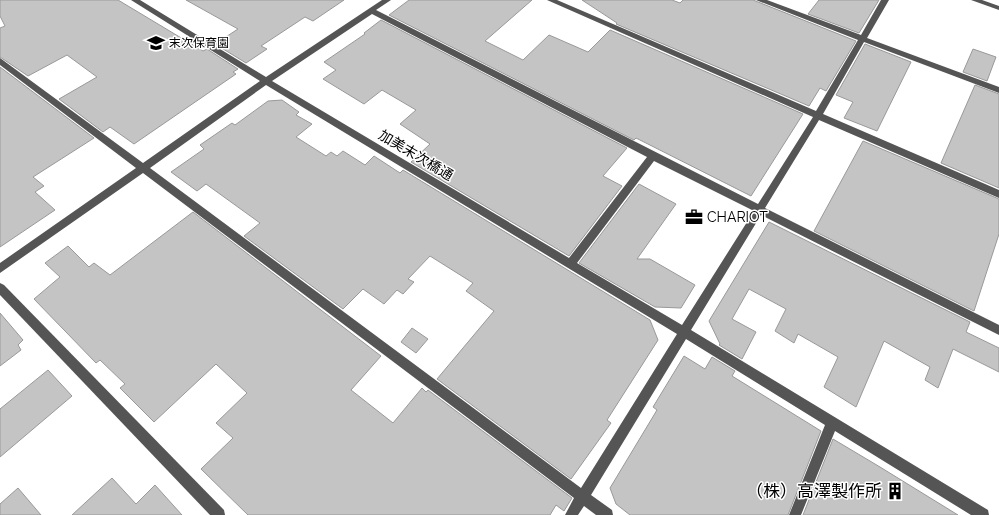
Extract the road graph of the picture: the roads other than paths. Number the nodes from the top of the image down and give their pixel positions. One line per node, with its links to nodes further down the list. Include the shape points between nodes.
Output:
1 (135, 0): 11 (street, 加美末次橋通)
2 (387, 0): 8 (street)
3 (551, 0): 13 (street)
4 (760, 0): 9 (street)
5 (885, 0): 9 (street)
6 (975, 0): 7 (street)
7 (999, 8)
8 (372, 11): 11 (street); 14 (street)
9 (863, 38): 12 (street); 13 (street)
10 (0, 61): 15 (street)
11 (266, 81): 15 (street); 18 (street, 加美末次橋通)
12 (999, 90)
13 (818, 116): 16 (street); 17 (street)
14 (653, 156): 17 (street); 18 (street)
15 (142, 168): 19 (street); 24 (street)
16 (999, 194)
17 (759, 210): 21 (street); 22 (street)
18 (570, 264): 22 (street, 加美末次橋通)
19 (0, 269)
20 (0, 288): 25 (street)
21 (999, 330)
22 (684, 332): 23 (street, 加美末次橋通); 24 (street)
23 (832, 423): 28 (street); 29 (street, 加美末次橋通)
24 (582, 497): 26 (street); 27 (street)
25 (219, 515)
26 (571, 515)
27 (606, 515)
28 (795, 515)
29 (983, 515)

